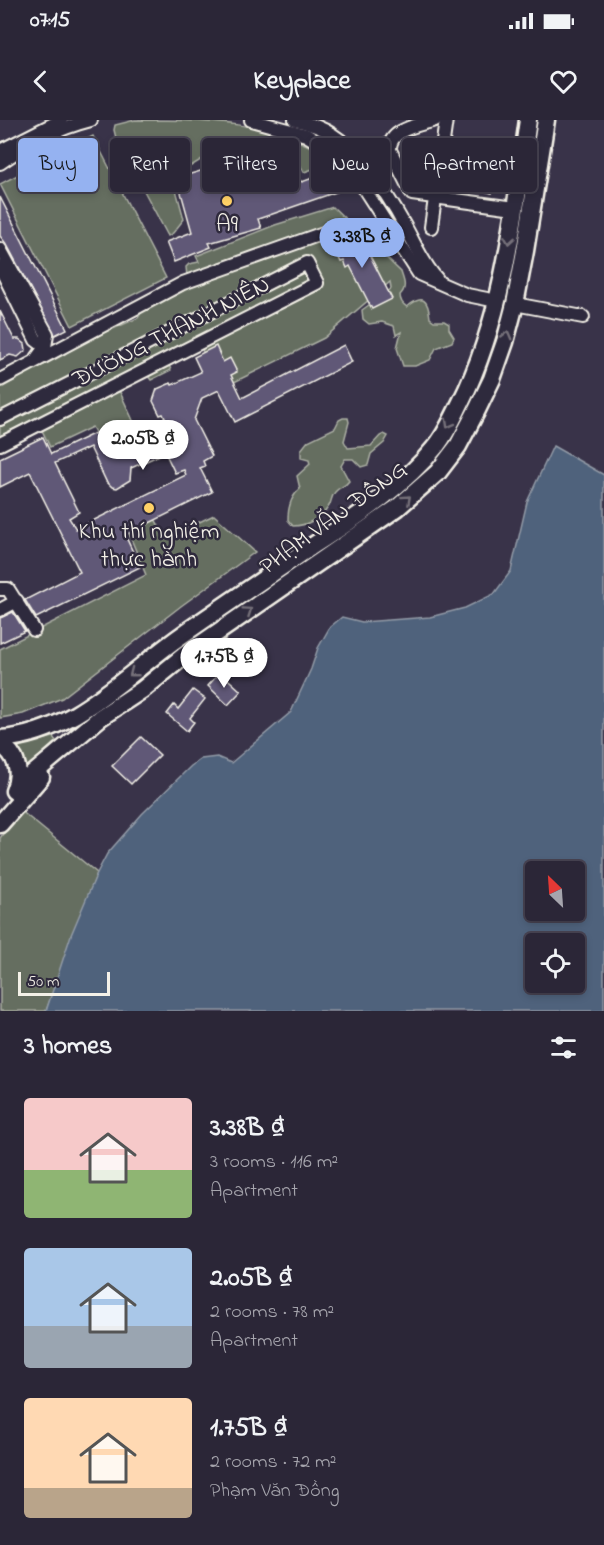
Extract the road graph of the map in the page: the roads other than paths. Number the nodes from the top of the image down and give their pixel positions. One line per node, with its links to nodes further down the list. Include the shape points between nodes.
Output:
1 (62, 120): 10 (street)
2 (92, 120): 11 (street, via 73,125)
3 (251, 120): 9 (street)
4 (295, 120): 9 (street)
5 (435, 120): 12 (street, via 401,132 389,144 412,194)
6 (446, 120): 12 (street)
7 (528, 120): 13 (main road, PHẠM VĂN ĐỒNG)
8 (546, 120): 23 (main road, PHẠM VĂN ĐỒNG)
9 (309, 130): 15 (street, via 336,136 358,158); 17 (street, via 352,170)
10 (0, 151)
11 (0, 163)
12 (435, 197): 13 (street); 14 (street)
13 (514, 208): 22 (main road, PHẠM VĂN ĐỒNG, one-way to 22)
14 (431, 226)
15 (406, 228): 17 (street); 20 (street, via 428,270)
16 (332, 230): 28 (street, via 196,277)
17 (395, 234): 20 (street, via 419,274)
18 (0, 249): 19 (street)
19 (5, 271): 28 (street, via 47,334 45,347)
20 (442, 285): 22 (street)
21 (248, 293): 24 (street); 24 (street, ĐƯỜNG THANH NIÊN, via 307,263 317,283); 26 (street, ĐƯỜNG THANH NIÊN)
22 (497, 301): 23 (main road); 37 (main road, PHẠM VĂN ĐỒNG, one-way to 37, via 478,364 438,444 387,494 180,636 76,714 56,726)
23 (515, 304): 25 (street); 36 (main road, PHẠM VĂN ĐỒNG, one-way to 23, via 185,655 397,508 438,472 458,446 492,379)
24 (258, 313): 27 (street, ĐƯỜNG THANH NIÊN)
25 (583, 317)
26 (155, 340): 27 (street); 30 (street, ĐƯỜNG THANH NIÊN)
27 (165, 360): 31 (street, ĐƯỜNG THANH NIÊN)
28 (33, 362): 29 (street)
29 (0, 380)
30 (0, 419)
31 (0, 444)
32 (0, 589): 33 (street, via 8,589)
33 (17, 601): 34 (street); 35 (street)
34 (0, 610)
35 (34, 630)
36 (142, 690): 39 (main road, PHẠM VĂN ĐỒNG, via 101,717); 41 (main road, via 47,771)
37 (0, 739)
38 (0, 744): 39 (main road, via 17,764)
39 (17, 785): 40 (main road, PHẠM VĂN ĐỒNG)
40 (2, 805)
41 (0, 824)

